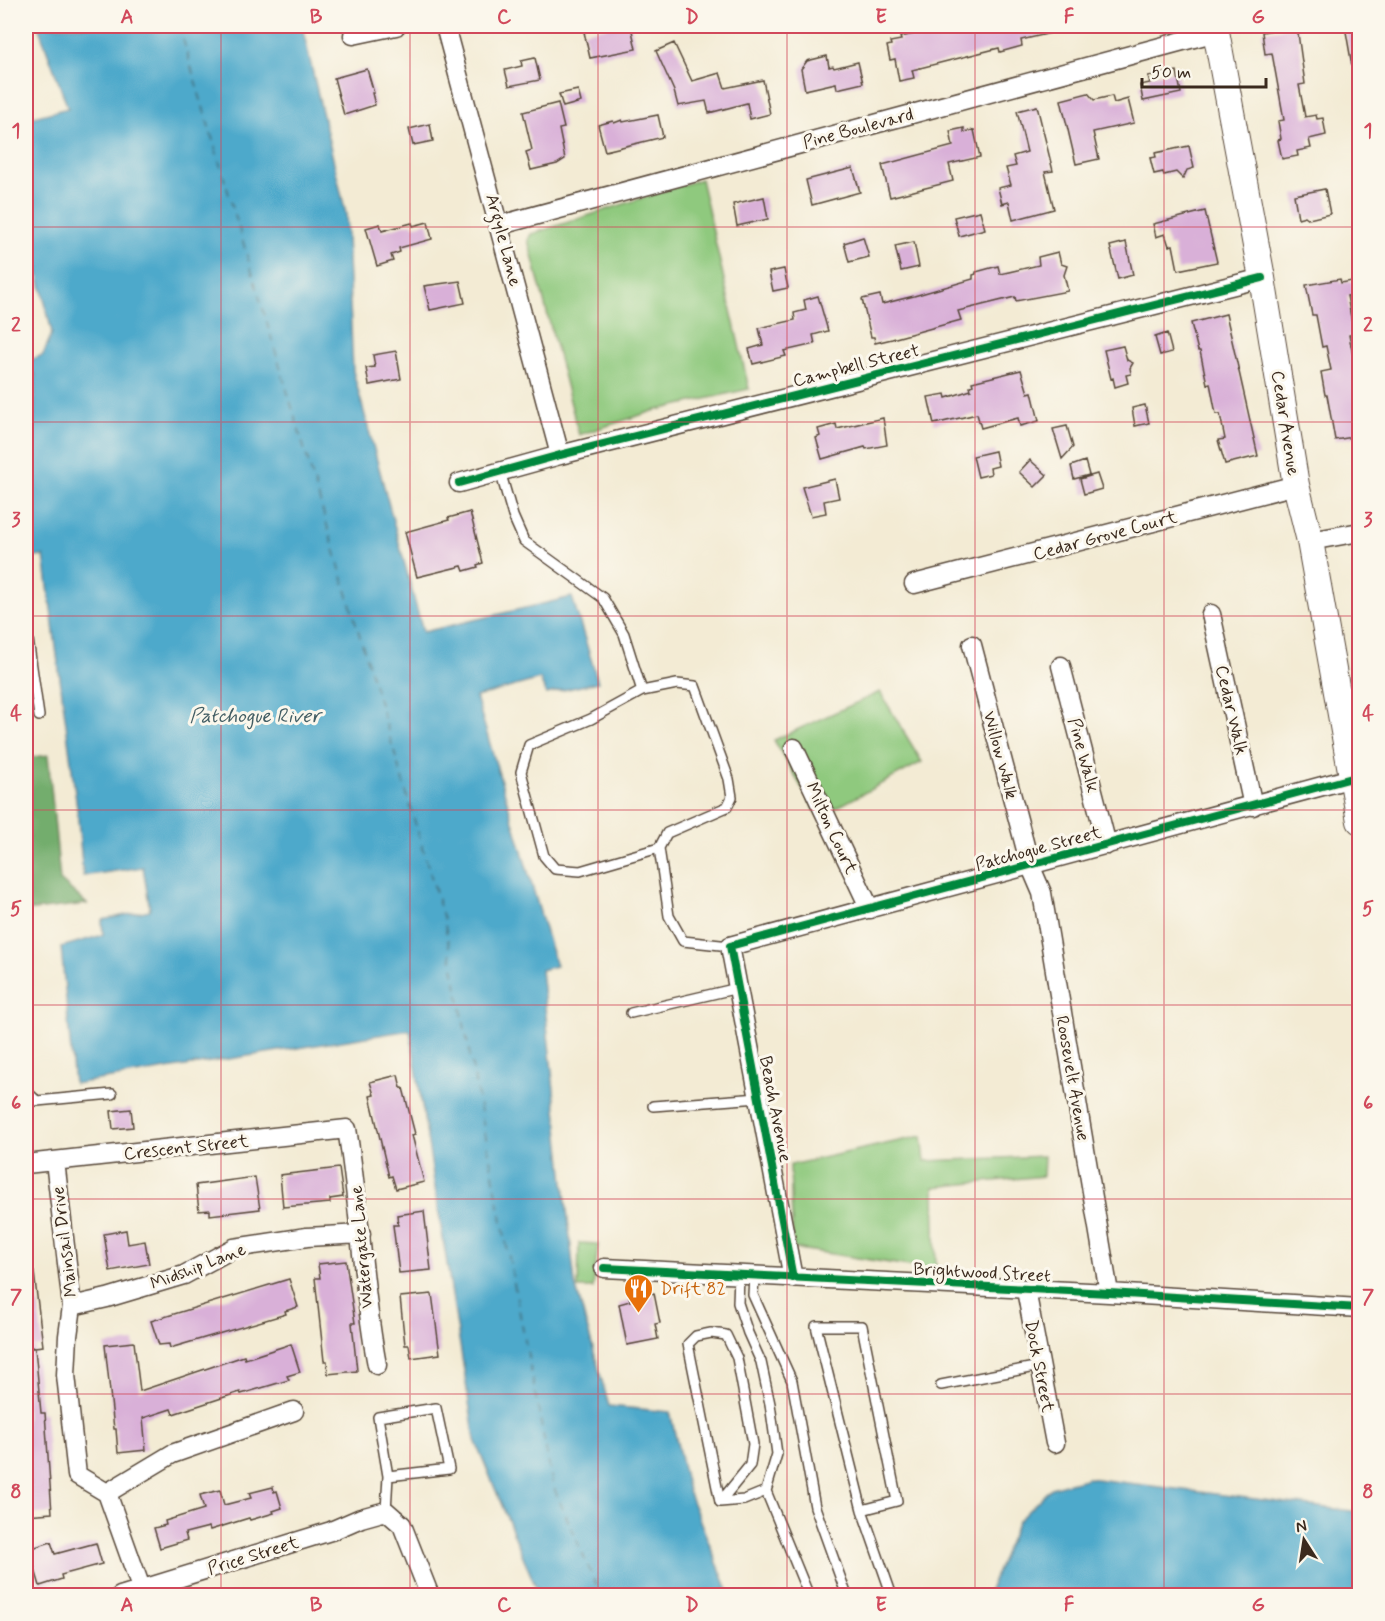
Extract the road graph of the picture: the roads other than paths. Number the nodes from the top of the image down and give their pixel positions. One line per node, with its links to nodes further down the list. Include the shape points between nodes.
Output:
1 (396, 26): 4 (street)
2 (445, 26): 5 (street, Argyle Lane)
3 (1215, 29): 5 (street, Pine Boulevard); 6 (street, Cedar Avenue)
4 (353, 35)
5 (500, 225): 7 (street, Argyle Lane)
6 (1262, 278): 7 (street, Campbell Street); 10 (street, Cedar Avenue)
7 (560, 454): 8 (street, Campbell Street)
8 (500, 471): 9 (street, Campbell Street); 18 (lane, via 524,542 603,598 624,634)
9 (459, 483)
10 (1296, 485): 12 (street, Cedar Avenue); 13 (street, Cedar Grove Court)
11 (1359, 532): 12 (street)
12 (1310, 542): 21 (street, Cedar Avenue)
13 (914, 585)
14 (1211, 614): 22 (street, Cedar Walk)
15 (26, 625): 19 (lane)
16 (972, 645): 26 (street, Willow Walk)
17 (1061, 666): 24 (street, Pine Walk)
18 (642, 691): 25 (lane, via 677,684 695,686 732,797 727,807 667,833); 25 (lane, via 591,719 529,745 521,772 544,856 555,869 580,871)
19 (39, 716)
20 (794, 748): 27 (street, Milton Court)
21 (1352, 778): 22 (street, Patchogue Street); 23 (street, Cedar Avenue)
22 (1253, 806): 24 (street, Patchogue Street)
23 (1359, 821)
24 (1107, 844): 26 (street, Patchogue Street)
25 (659, 848): 28 (lane, via 669,916 683,941)
26 (1030, 865): 27 (street, Patchogue Street); 43 (street, Roosevelt Avenue, via 1042,893)
27 (870, 909): 28 (street, Patchogue Street)
28 (730, 946): 29 (street, Beach Avenue)
29 (738, 988): 30 (lane); 33 (street, Beach Avenue)
30 (631, 1013)
31 (26, 1091): 32 (lane, via 37,1101)
32 (112, 1094)
33 (759, 1098): 34 (lane); 41 (street, Beach Avenue)
34 (653, 1106)
35 (347, 1129): 36 (street, Crescent Street); 38 (street, Watergate Lane)
36 (55, 1161): 37 (street, Crescent Street); 44 (street, Mainsail Drive)
37 (26, 1164)
38 (361, 1234): 44 (street, Midship Lane, via 234,1248 184,1275); 46 (street, Watergate Lane, via 368,1318)
39 (604, 1268): 40 (street, Brightwood Street)
40 (746, 1276): 41 (street, Brightwood Street); 52 (lane, via 738,1303 761,1362 777,1454); 61 (lane, via 792,1381 815,1507)
41 (793, 1278): 42 (street, Brightwood Street)
42 (1026, 1290): 43 (street, Brightwood Street); 47 (street, Dock Street)
43 (1109, 1293): 45 (street, Brightwood Street)
44 (72, 1306): 53 (street, Mainsail Drive, via 66,1375 77,1475)
45 (1359, 1308)
46 (377, 1365)
47 (1040, 1366): 48 (lane); 50 (street, Dock Street)
48 (941, 1385)
49 (294, 1411): 53 (street, via 172,1454)
50 (1055, 1443)
51 (388, 1476): 51 (lane, via 378,1417 436,1408 449,1470); 56 (lane)
52 (766, 1491): 54 (lane, via 744,1500); 60 (lane)
53 (107, 1492): 57 (street)
54 (720, 1502): 54 (lane, via 688,1344 696,1336 711,1333 726,1335 737,1358 753,1444 750,1466)
55 (862, 1510): 55 (lane, via 817,1336 816,1326 862,1326 897,1500); 62 (lane)
56 (386, 1511): 57 (street, Price Street); 59 (street, via 402,1525)
57 (141, 1588): 58 (street, Price Street)
58 (120, 1596)
59 (430, 1596)
60 (809, 1596)
61 (847, 1596)
62 (892, 1596)

